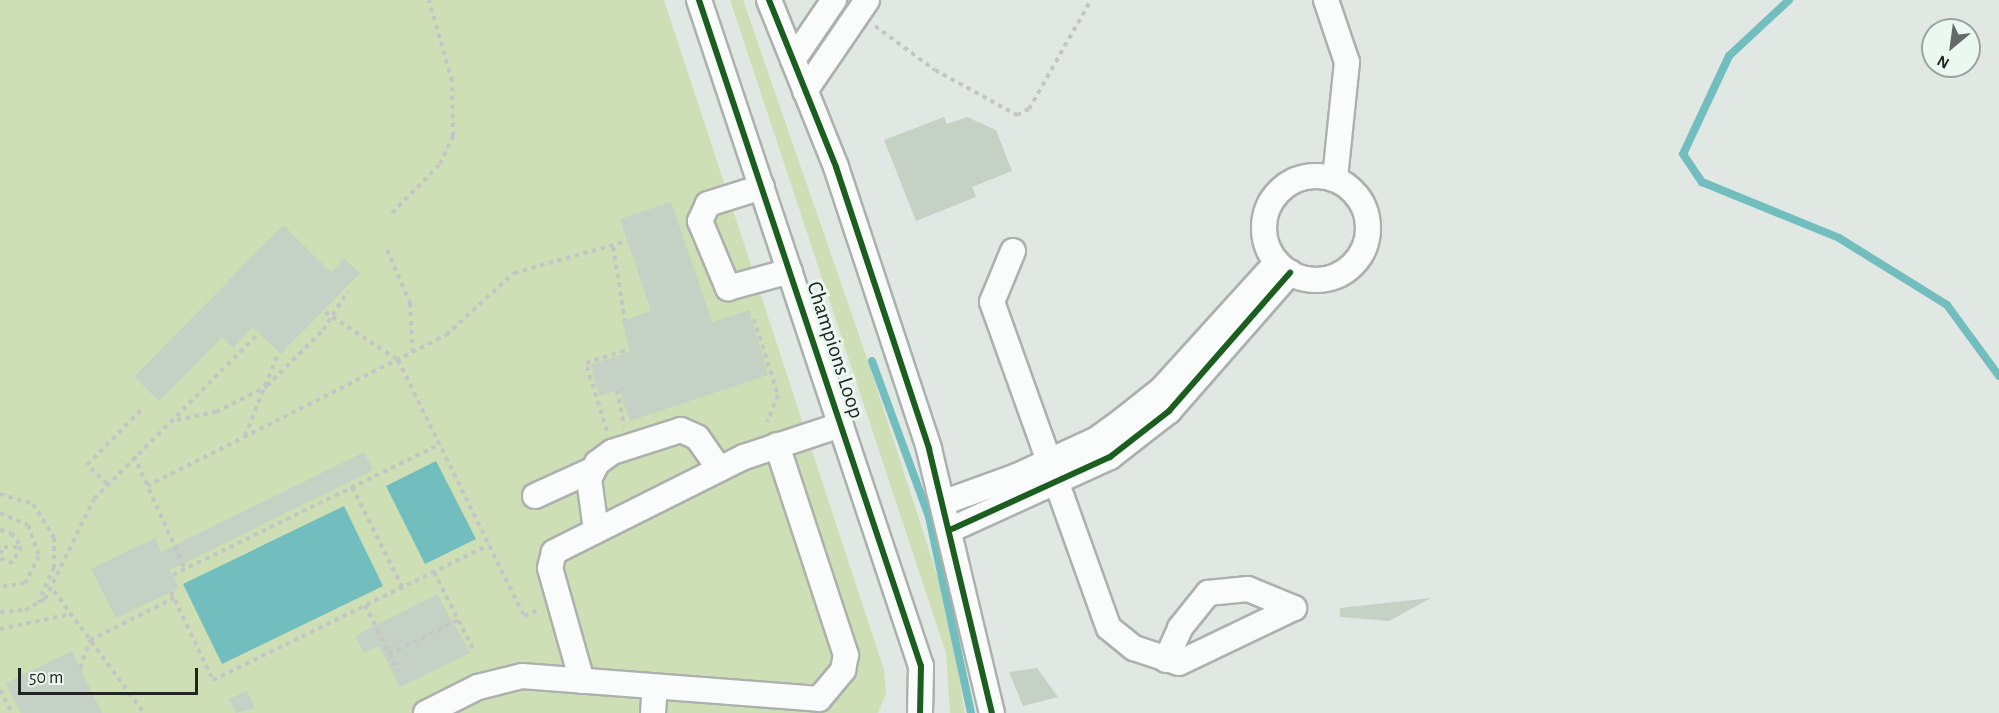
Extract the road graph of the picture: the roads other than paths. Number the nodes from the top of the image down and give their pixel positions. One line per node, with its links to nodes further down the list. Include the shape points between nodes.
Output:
1 (699, 0): 9 (street, Champions Loop)
2 (769, 0): 6 (street)
3 (834, 0): 6 (street)
4 (1326, 0): 8 (street, via 1347,62)
5 (862, 7): 7 (street)
6 (793, 60): 7 (street)
7 (806, 91): 19 (street, via 859,230)
8 (1335, 179): 11 (street, via 1301,178 1274,198 1264,230); 11 (street, via 1361,201 1368,234 1363,250 1340,274 1306,279)
9 (762, 187): 12 (street, Champions Loop); 12 (street, via 708,204 700,221 728,288)
10 (1013, 251): 17 (street, via 992,302)
11 (1284, 267): 17 (street, via 1169,411 1110,457)
12 (790, 271): 13 (street, Champions Loop)
13 (841, 425): 14 (street); 27 (street, Champions Loop, via 921,666)
14 (770, 436): 15 (street); 24 (street, via 845,666 822,696 809,701)
15 (719, 469): 16 (street, via 697,437 681,430 612,452); 21 (street)
16 (592, 470): 18 (street); 21 (street)
17 (1051, 472): 19 (street); 20 (street); 22 (street, via 1099,613 1120,640)
18 (535, 496)
19 (945, 502): 20 (street)
20 (952, 529): 28 (street)
21 (596, 530): 23 (street, via 551,557)
22 (1166, 660): 22 (street, via 1192,660 1294,608 1248,589 1208,593 1180,628)
23 (582, 681): 24 (street); 25 (street, via 506,678)
24 (655, 687): 26 (street)
25 (426, 713)
26 (653, 713)
27 (920, 713)
28 (992, 713)

